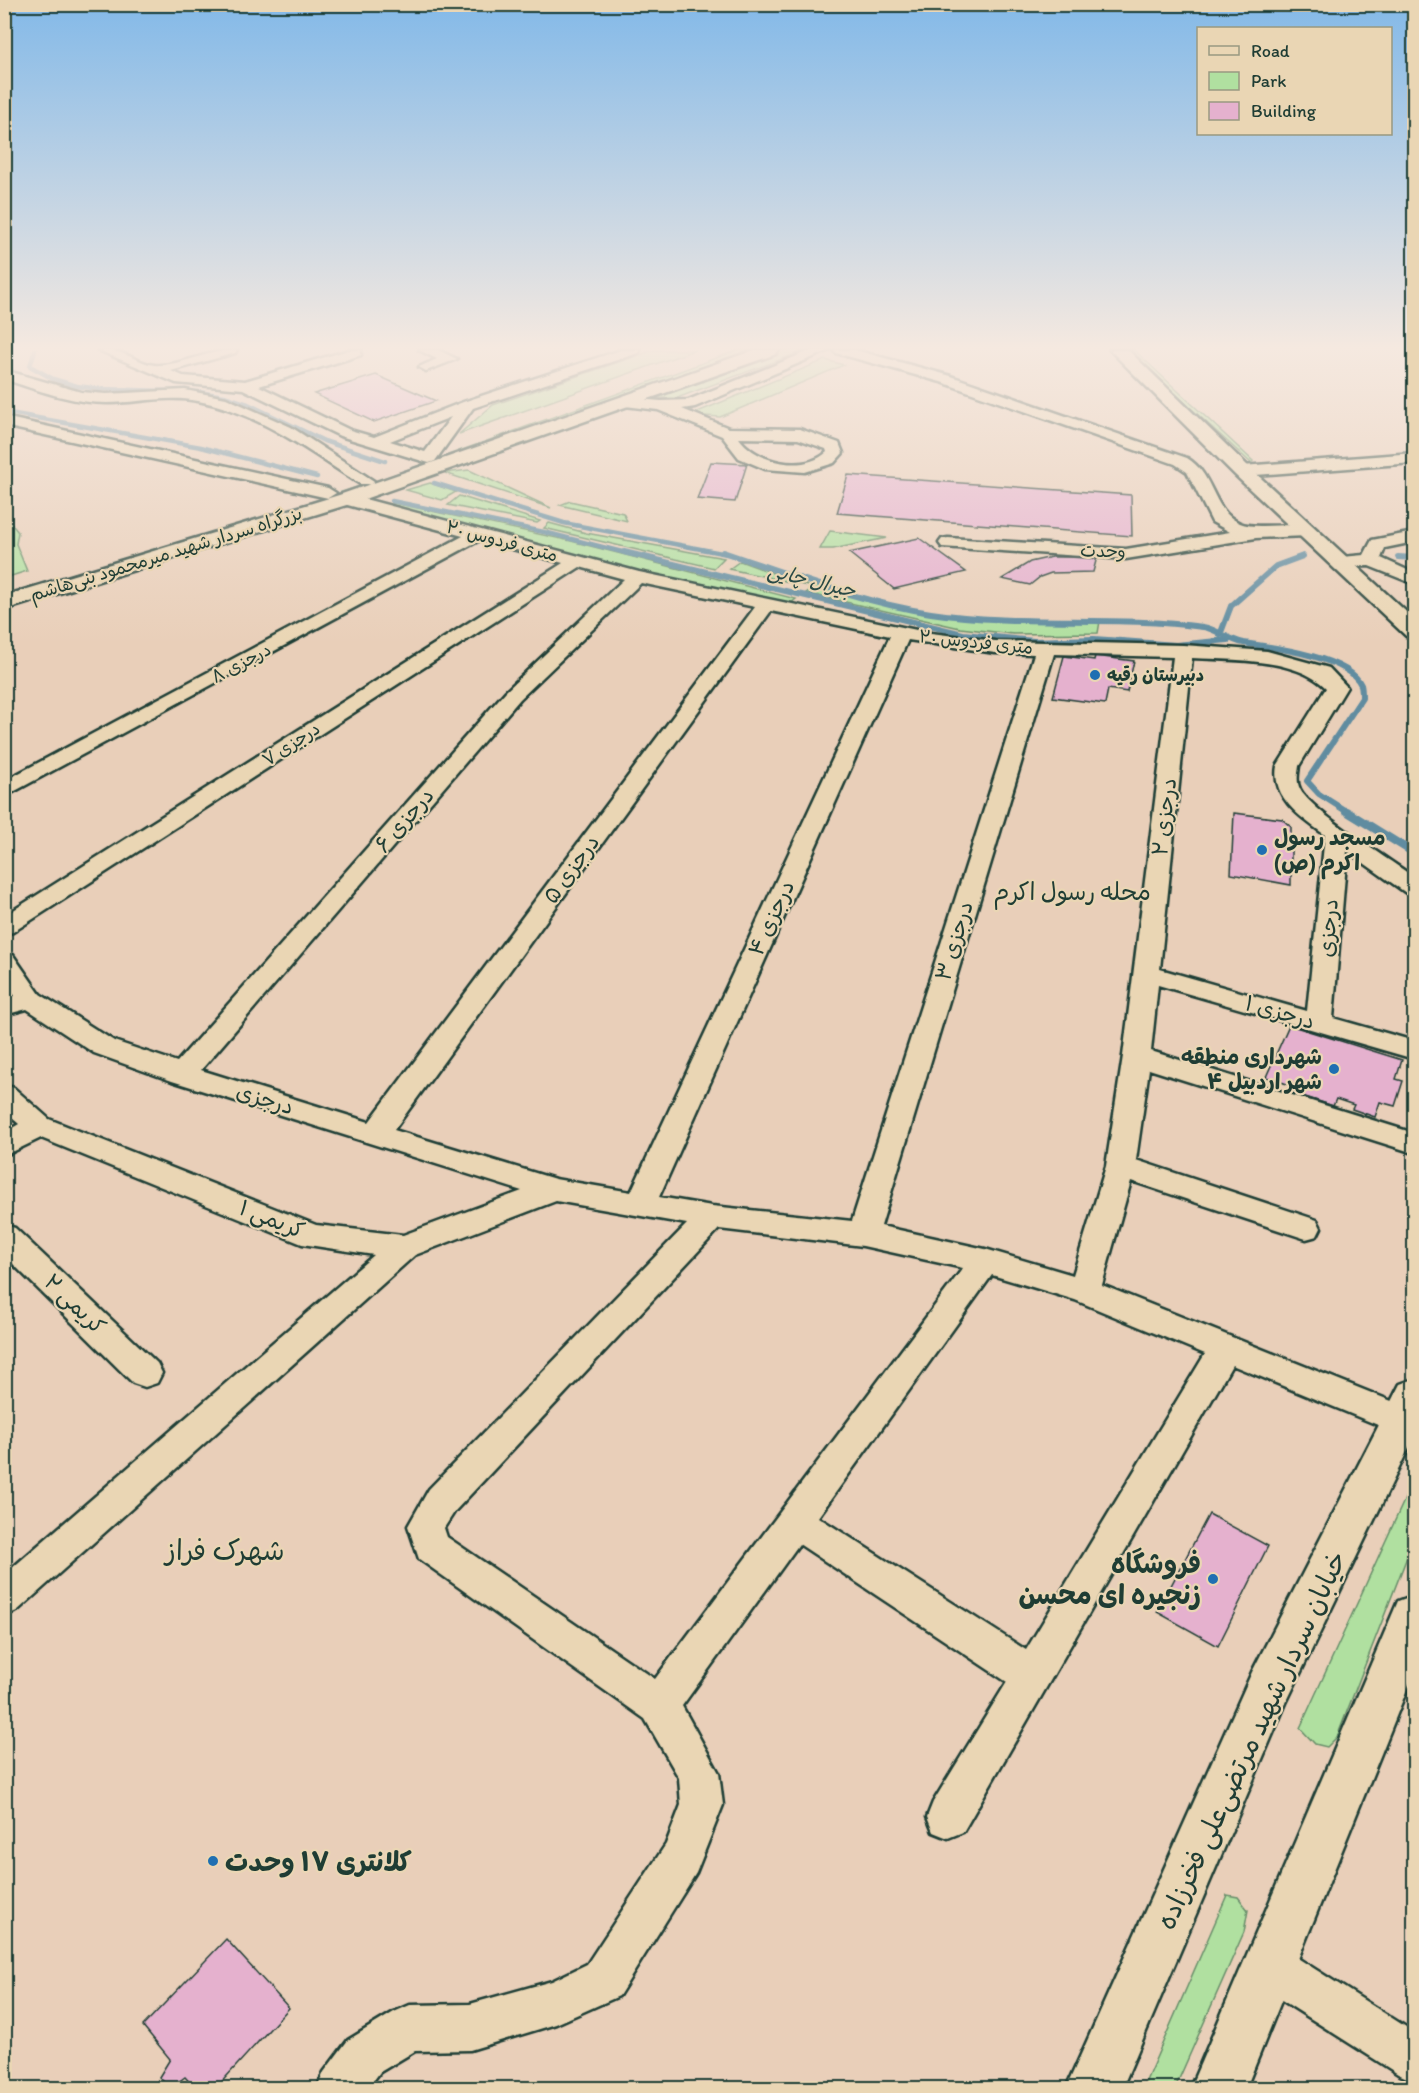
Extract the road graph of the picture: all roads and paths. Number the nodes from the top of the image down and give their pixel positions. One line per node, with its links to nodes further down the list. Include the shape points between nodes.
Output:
1 (122, 448): 18 (street, ۲۰ متری فردوس)
2 (314, 448): 16 (street)
3 (394, 448): 12 (street)
4 (437, 448): 12 (street)
5 (457, 448): 12 (main road, بزرگراه سردار شهید میرمحمود بنی‌هاشم)
6 (485, 448): 18 (main road, بزرگراه سردار شهید میرمحمود بنی‌هاشم)
7 (739, 448): 8 (street, via 745,455 775,466 816,465 830,460)
8 (833, 448)
9 (1143, 448): 20 (street, via 1194,469 1218,518)
10 (1219, 448): 15 (main road)
11 (1247, 448): 14 (main road)
12 (429, 458): 16 (main road, بزرگراه سردار شهید میرمحمود بنی‌هاشم)
13 (1414, 458): 14 (street)
14 (1269, 469): 15 (street); 17 (main road)
15 (1242, 471): 19 (main road)
16 (366, 481): 18 (main road, بزرگراه سردار شهید میرمحمود بنی‌هاشم)
17 (1286, 484)
18 (337, 496): 21 (street, ۲۰ متری فردوس); 30 (main road, بزرگراه سردار شهید میرمحمود بنی‌هاشم); 32 (main road, بزرگراه سردار شهید میرمحمود بنی‌هاشم)
19 (1308, 531): 20 (street); 27 (main road)
20 (1256, 533): 24 (street, وحدت, via 1126,554)
21 (477, 535): 26 (street, ۲۰ متری فردوس); 38 (street, درجزی ۸)
22 (1414, 537): 25 (street, via 1378,544)
23 (1347, 539): 25 (main road)
24 (948, 543)
25 (1371, 560): 27 (street); 29 (street); 31 (main road)
26 (578, 561): 28 (street, ۲۰ متری فردوس); 41 (street, درجزی ۷)
27 (1342, 562): 34 (main road)
28 (637, 577): 33 (street, ۲۰ متری فردوس); 49 (street, درجزی ۶, via 513,695)
29 (1414, 579)
30 (4, 589)
31 (1414, 600)
32 (4, 603)
33 (766, 605): 35 (street, ۲۰ متری فردوس); 52 (street, درجزی ۵)
34 (1414, 630)
35 (901, 633): 36 (street, ۲۰ متری فردوس, via 962,643); 57 (street, درجزی ۴)
36 (1046, 648): 37 (street, ۲۰ متری فردوس); 60 (street, درجزی ۳)
37 (1183, 651): 39 (street, ۲۰ متری فردوس, via 1285,660 1330,678 1337,687 1334,695 1288,766 1286,778 1290,792 1300,804); 43 (street, درجزی ۲)
38 (4, 790)
39 (1337, 832): 40 (street, ۲۰ متری فردوس); 46 (street, درجزی)
40 (1414, 888)
41 (4, 927)
42 (4, 961): 44 (street, درجزی)
43 (1145, 973): 46 (street, درجزی ۱); 48 (street, درجزی ۲)
44 (31, 1000): 45 (street); 49 (street, درجزی, via 104,1047)
45 (4, 1007)
46 (1319, 1023): 47 (street, درجزی ۱)
47 (1414, 1050)
48 (1137, 1056): 53 (street); 55 (street, درجزی ۲)
49 (182, 1074): 52 (street, درجزی)
50 (4, 1095): 51 (street, کریمی ۱)
51 (39, 1126): 54 (street); 62 (street, کریمی ۱, via 313,1236)
52 (376, 1133): 56 (street, درجزی)
53 (1414, 1143)
54 (4, 1146)
55 (1120, 1166): 59 (street); 64 (street, درجزی ۲)
56 (555, 1190): 57 (street, درجزی); 62 (street, کریمی ۱)
57 (640, 1203): 58 (street, درجزی)
58 (712, 1217): 60 (street, درجزی); 72 (street, via 442,1500 426,1526 432,1547)
59 (1306, 1228)
60 (863, 1234): 63 (street, درجزی)
61 (4, 1236): 66 (street, کریمی ۲)
62 (404, 1247): 69 (street)
63 (985, 1261): 64 (street, درجزی); 68 (street)
64 (1084, 1291): 65 (street, درجزی)
65 (1225, 1349): 67 (street, درجزی); 71 (street)
66 (145, 1373)
67 (1408, 1408): 77 (main road, خیابان سردار شهید مرتضی‌علی فخرزاده, via 1269,1688)
68 (794, 1521): 71 (street); 72 (street)
69 (4, 1599)
70 (1414, 1616): 74 (main road)
71 (1032, 1676): 73 (street)
72 (659, 1705): 76 (street, via 699,1773 702,1804 681,1858 603,1980 556,2002 470,2027 410,2028 364,2056)
73 (948, 1817)
74 (1269, 1966): 75 (street); 78 (main road)
75 (1414, 2058)
76 (340, 2088)
77 (1094, 2088)
78 (1218, 2088)

